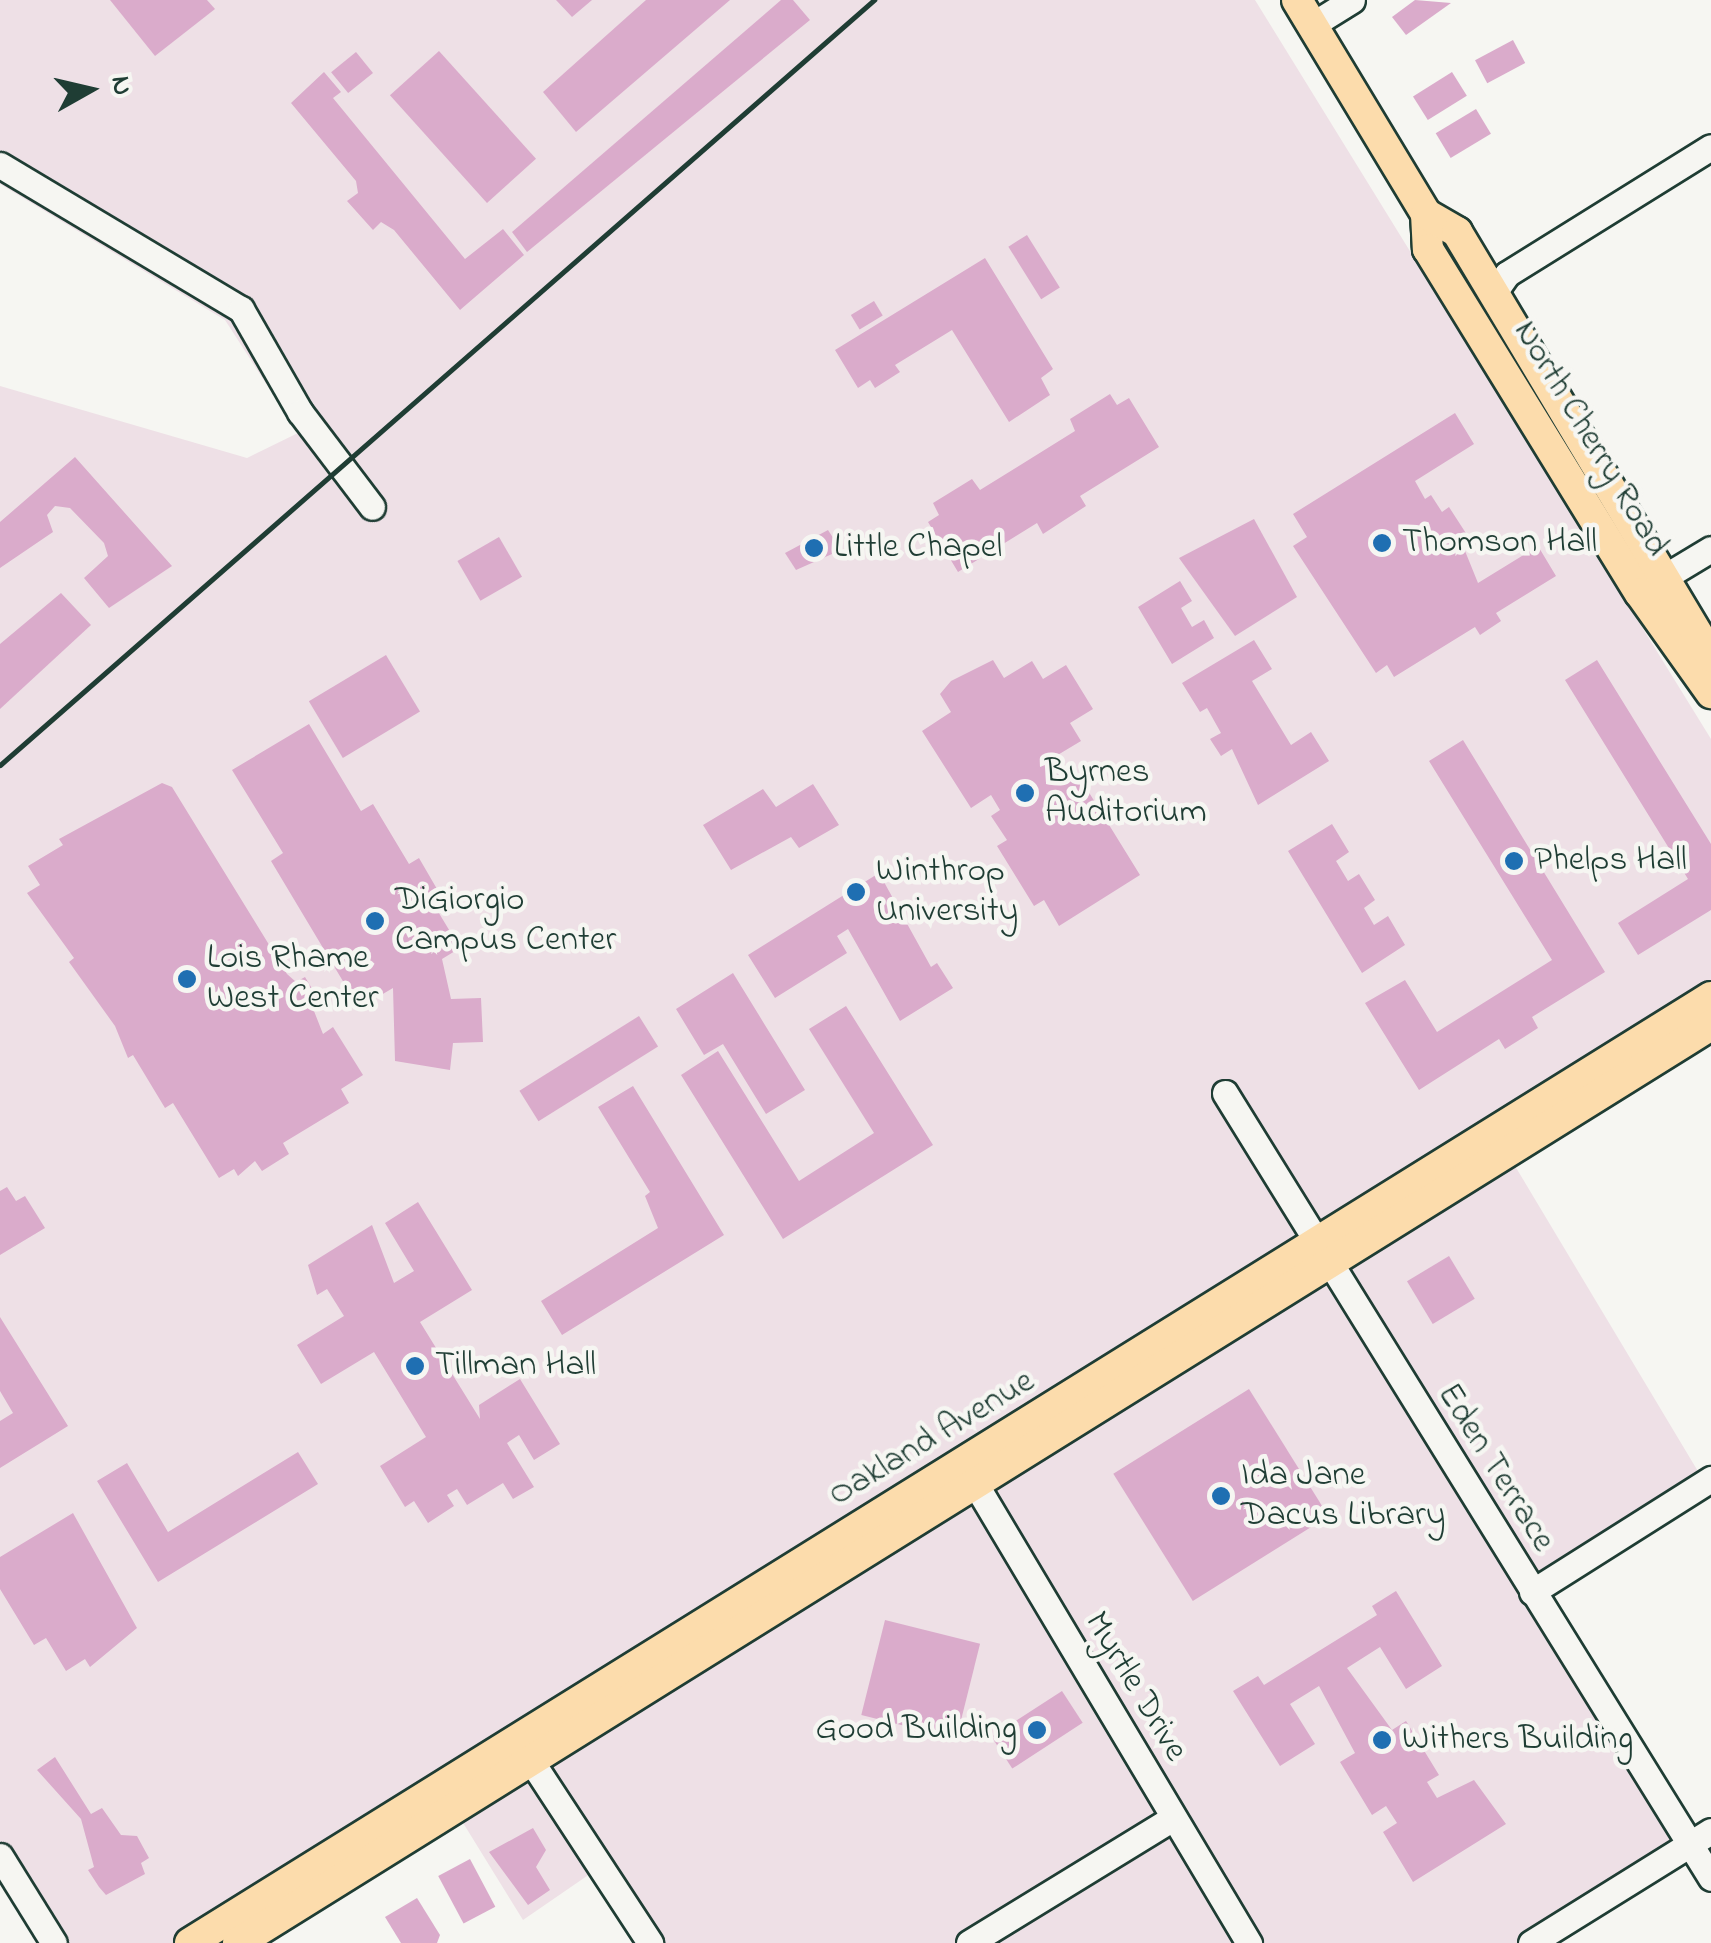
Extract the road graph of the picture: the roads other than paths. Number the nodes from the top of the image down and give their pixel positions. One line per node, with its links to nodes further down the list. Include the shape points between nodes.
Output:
1 (1352, 0): 2 (street)
2 (1305, 12): 5 (main road, North Cherry Road)
3 (1711, 148): 6 (street, via 1507,274)
4 (0, 164): 7 (street, via 242,309 300,412)
5 (1426, 214): 6 (main road, North Cherry Road, via 1458,232); 11 (main road, North Cherry Road, via 1428,249 1640,593)
6 (1493, 294): 9 (main road, North Cherry Road)
7 (372, 507)
8 (1711, 549): 9 (street)
9 (1666, 576): 10 (main road, North Cherry Road)
10 (1711, 656)
11 (1711, 693)
12 (1711, 997): 15 (main road, Oakland Avenue)
13 (1711, 1025): 15 (main road, Oakland Avenue)
14 (1225, 1093): 15 (street, Eden Terrace)
15 (1320, 1254): 16 (main road, Oakland Avenue); 18 (street, Eden Terrace)
16 (969, 1476): 19 (main road, Oakland Avenue); 21 (street, Myrtle Drive)
17 (1711, 1479): 18 (street)
18 (1532, 1592): 22 (street, Eden Terrace)
19 (524, 1751): 20 (main road, Oakland Avenue); 28 (street)
20 (451, 1795): 26 (main road, Oakland Avenue); 27 (main road, Oakland Avenue)
21 (1172, 1818): 29 (street); 30 (street, Myrtle Drive)
22 (1701, 1838): 24 (street, Eden Terrace); 31 (street)
23 (0, 1856): 25 (street)
24 (1711, 1878)
25 (54, 1943)
26 (190, 1943)
27 (238, 1943)
28 (650, 1943)
29 (969, 1943)
30 (1249, 1943)
31 (1531, 1943)

